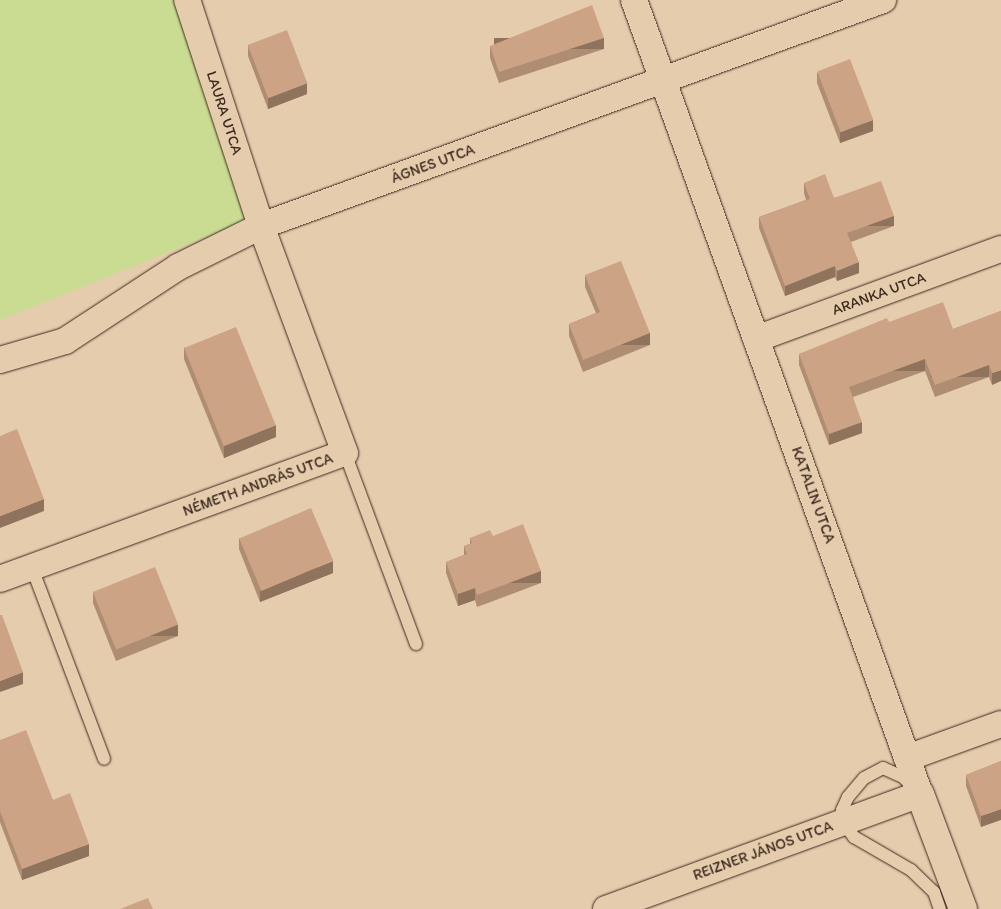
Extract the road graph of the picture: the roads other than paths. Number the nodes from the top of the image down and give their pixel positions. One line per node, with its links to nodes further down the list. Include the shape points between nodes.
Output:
1 (187, 0): 5 (street, LAURA UTCA)
2 (634, 0): 4 (street, KATALIN UTCA)
3 (883, 0): 4 (street, ÁGNES UTCA)
4 (664, 82): 5 (street, ÁGNES UTCA); 7 (street, KATALIN UTCA)
5 (260, 226): 8 (street, ÁGNES UTCA, via 178,267 65,341); 9 (street, NÉMETH ANDRÁS UTCA)
6 (1001, 249): 7 (street, ARANKA UTCA)
7 (756, 338): 14 (street, KATALIN UTCA)
8 (0, 360)
9 (345, 453): 10 (street, NÉMETH ANDRÁS UTCA); 12 (lane)
10 (32, 568): 11 (street, NÉMETH ANDRÁS UTCA); 15 (lane)
11 (0, 579)
12 (416, 644)
13 (1001, 724): 14 (street)
14 (907, 758): 16 (street, KATALIN UTCA)
15 (104, 759)
16 (920, 794): 17 (street, REIZNER JÁNOS UTCA); 17 (lane, via 903,777 883,768 864,778 848,797 842,810); 20 (street, KATALIN UTCA)
17 (842, 822): 18 (street, REIZNER JÁNOS UTCA); 19 (lane, via 854,838 911,870 934,892)
18 (606, 909)
19 (940, 909)
20 (963, 909)

